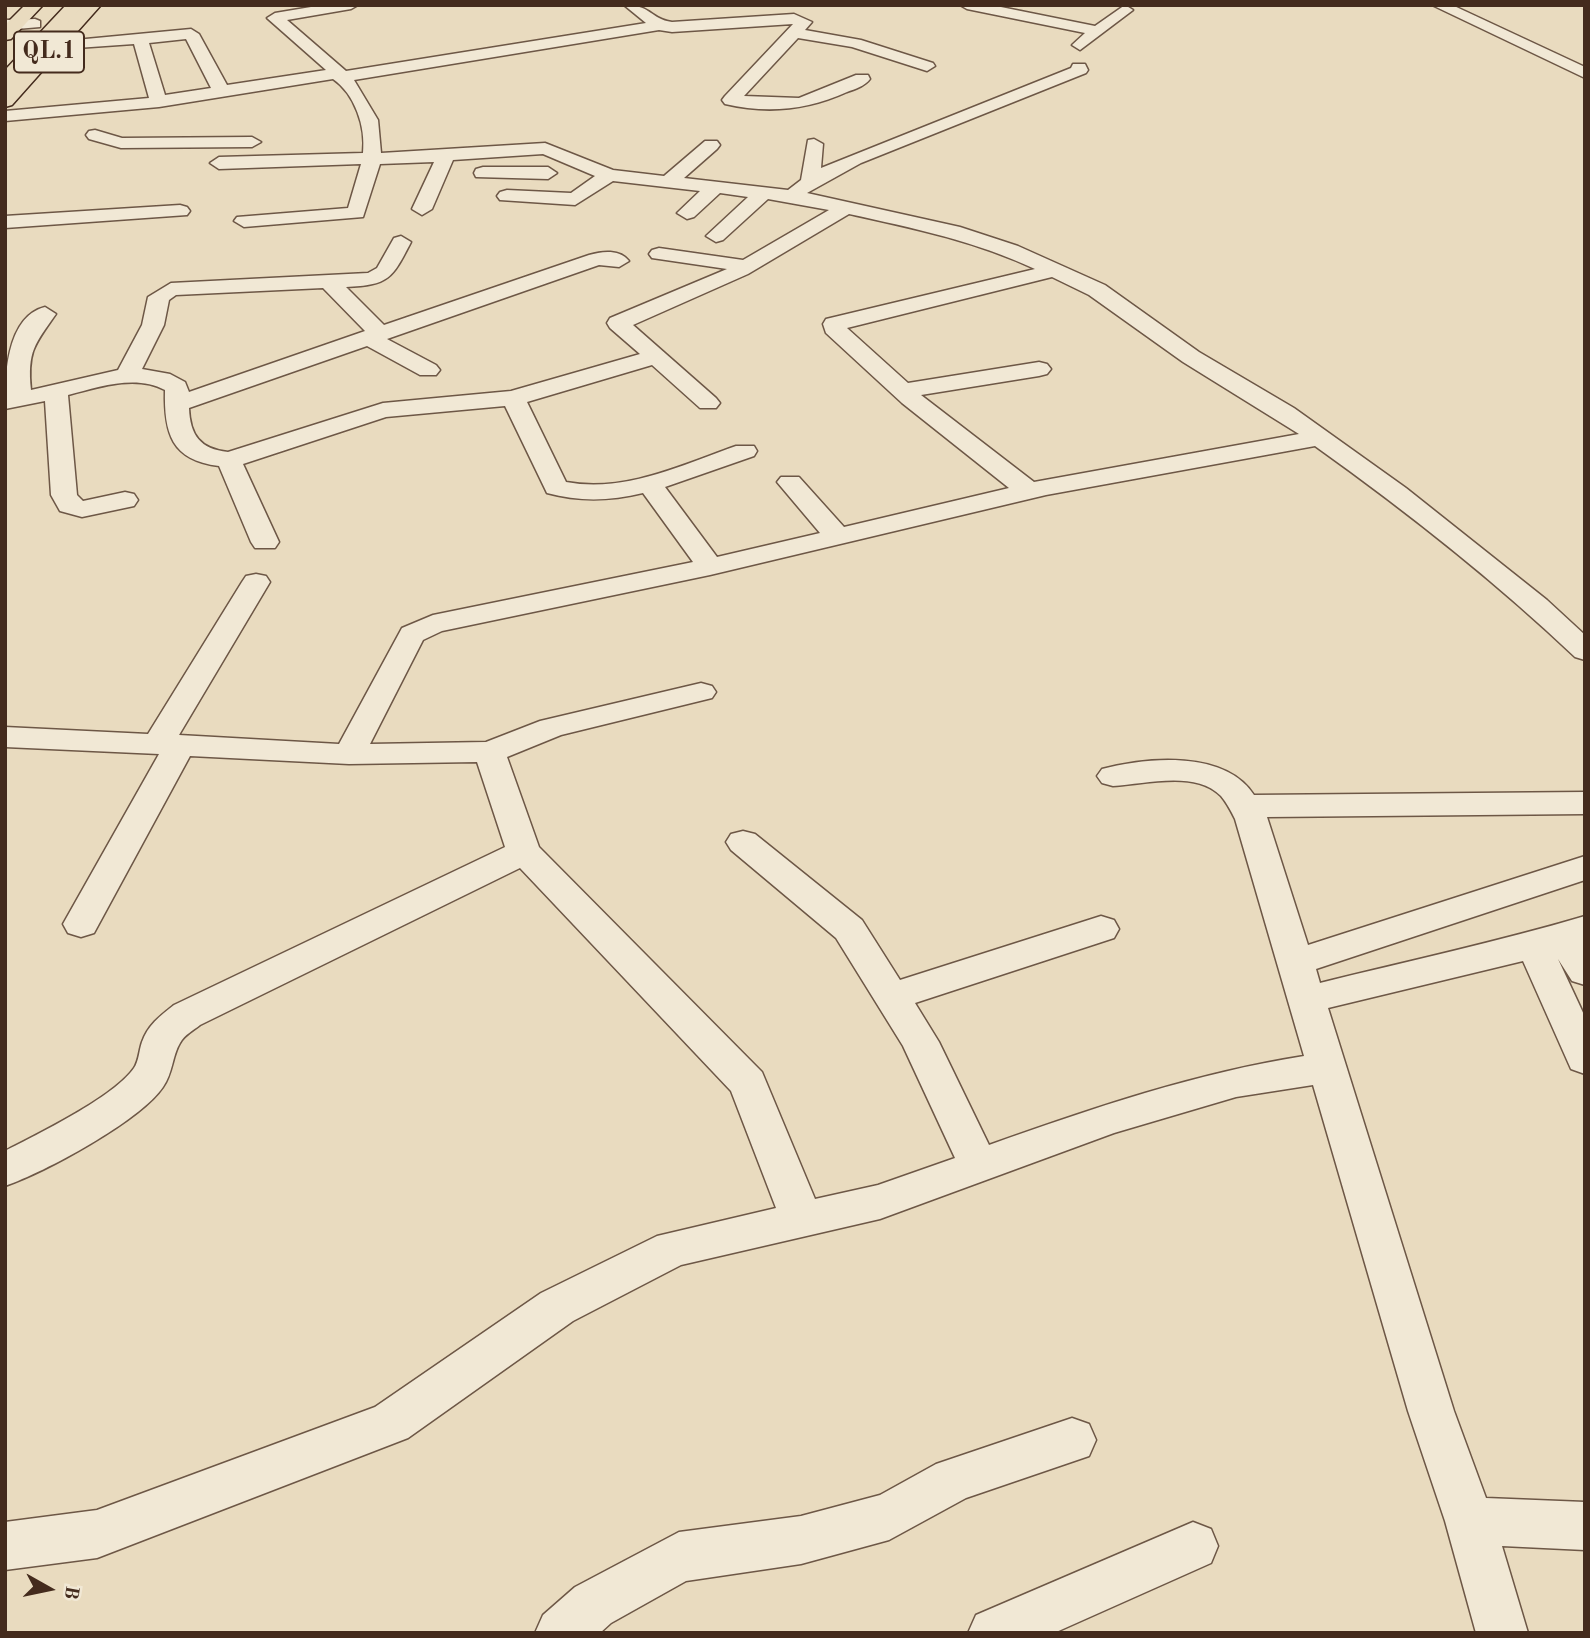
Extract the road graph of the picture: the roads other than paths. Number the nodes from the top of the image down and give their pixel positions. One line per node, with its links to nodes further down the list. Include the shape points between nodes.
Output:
1 (53, 5): 10 (main road, QL.1)
2 (76, 5): 11 (main road, QL.1)
3 (93, 5): 11 (main road, QL.1)
4 (351, 5): 8 (street)
5 (631, 5): 12 (street)
6 (967, 5): 15 (street)
7 (1439, 5): 22 (street)
8 (321, 7): 23 (street, via 275,18)
9 (1125, 10): 15 (street)
10 (35, 15): 14 (main road, QL.1); 20 (main road, QL.1)
11 (65, 25): 19 (main road, QL.1); 25 (main road, QL.1)
12 (659, 25): 16 (street, via 804,22); 23 (street)
13 (864, 25): 18 (street)
14 (9, 28)
15 (1098, 32): 39 (street, via 1074,60 1080,70)
16 (795, 33): 18 (street); 24 (street, via 731,100 798,106)
17 (139, 39): 19 (street); 26 (street, via 191,34); 28 (street)
18 (846, 41): 21 (street)
19 (54, 47): 27 (main road, QL.1)
20 (5, 54)
21 (928, 65)
22 (1585, 73)
23 (339, 75): 26 (street); 34 (street, via 361,99)
24 (862, 79)
25 (5, 82)
26 (223, 92): 28 (street)
27 (5, 101)
28 (159, 102): 29 (street)
29 (5, 116)
30 (95, 135): 31 (street, via 121,144)
31 (265, 142)
32 (814, 144): 39 (street)
33 (711, 145): 40 (street)
34 (372, 159): 35 (street); 36 (street); 49 (street, via 352,215)
35 (219, 163)
36 (442, 165): 37 (street); 38 (street, via 545,148); 46 (street)
37 (548, 173)
38 (609, 175): 40 (street); 43 (street, via 575,199)
39 (810, 181): 44 (street)
40 (668, 182): 41 (street)
41 (716, 187): 42 (street); 48 (street)
42 (764, 192): 44 (street); 51 (street)
43 (507, 196)
44 (792, 196): 45 (street)
45 (848, 206): 55 (street); 56 (street, via 953,231)
46 (422, 209)
47 (180, 211): 50 (street)
48 (687, 213)
49 (244, 221)
50 (5, 222)
51 (716, 236)
52 (401, 242): 57 (street, via 382,275)
53 (659, 254): 55 (street, via 684,261 717,259)
54 (619, 261): 59 (street, via 596,259)
55 (746, 267): 60 (street, via 620,321)
56 (1057, 269): 64 (street, via 834,324); 70 (street, via 1097,290 1191,357)
57 (328, 281): 59 (street); 63 (street, via 171,289 159,297 153,325)
58 (45, 314): 67 (street, via 23,337)
59 (375, 336): 62 (street); 69 (street)
60 (658, 356): 66 (street); 68 (street)
61 (1039, 369): 64 (street)
62 (428, 370)
63 (127, 375): 65 (street); 69 (street, via 167,377 177,387)
64 (903, 391): 75 (street)
65 (55, 393): 67 (street); 76 (street, via 64,495 69,505 82,509)
66 (513, 398): 72 (street, via 383,410); 73 (street, via 556,488 594,495)
67 (13, 401)
68 (708, 403)
69 (176, 404): 72 (street, via 186,445 205,459)
70 (1320, 438): 75 (street); 81 (street, via 1408,502)
71 (746, 452): 73 (street)
72 (229, 460): 78 (street)
73 (648, 482): 79 (street)
74 (790, 482): 77 (street)
75 (1029, 491): 77 (street)
76 (125, 500)
77 (836, 536): 79 (street)
78 (265, 542)
79 (710, 566): 86 (street, via 433,624 412,634)
80 (256, 582): 84 (street)
81 (1585, 650)
82 (701, 692): 85 (street, via 551,728)
83 (5, 737): 84 (street)
84 (169, 745): 86 (street); 93 (street)
85 (490, 752): 86 (street); 91 (street)
86 (349, 754)
87 (1113, 776): 89 (street, via 1203,772 1232,788)
88 (1585, 803): 89 (street)
89 (1243, 806): 96 (street, via 1252,819)
90 (743, 842): 98 (street, via 849,929)
91 (524, 852): 103 (street, via 187,1015 161,1042 158,1064 145,1082 117,1104); 104 (street, via 748,1083)
92 (1585, 868): 96 (street)
93 (81, 924)
94 (1101, 929): 98 (street)
95 (1560, 937): 97 (street); 99 (street); 100 (street)
96 (1296, 962): 99 (street)
97 (1585, 972)
98 (892, 998): 102 (street, via 920,1042)
99 (1307, 1000): 101 (street)
100 (1585, 1059)
101 (1326, 1068): 102 (street, via 1236,1082 1106,1120); 106 (street, via 1431,1411)
102 (979, 1166): 104 (street, via 880,1202)
103 (5, 1169)
104 (801, 1219): 108 (street, via 672,1249 557,1307 391,1423 97,1534)
105 (1072, 1440): 110 (street, via 953,1480 889,1516 801,1540 679,1557 593,1605)
106 (1470, 1521): 107 (street); 112 (street)
107 (1585, 1526)
108 (5, 1546)
109 (1193, 1546): 111 (street)
110 (561, 1633)
111 (994, 1633)
112 (1502, 1633)

